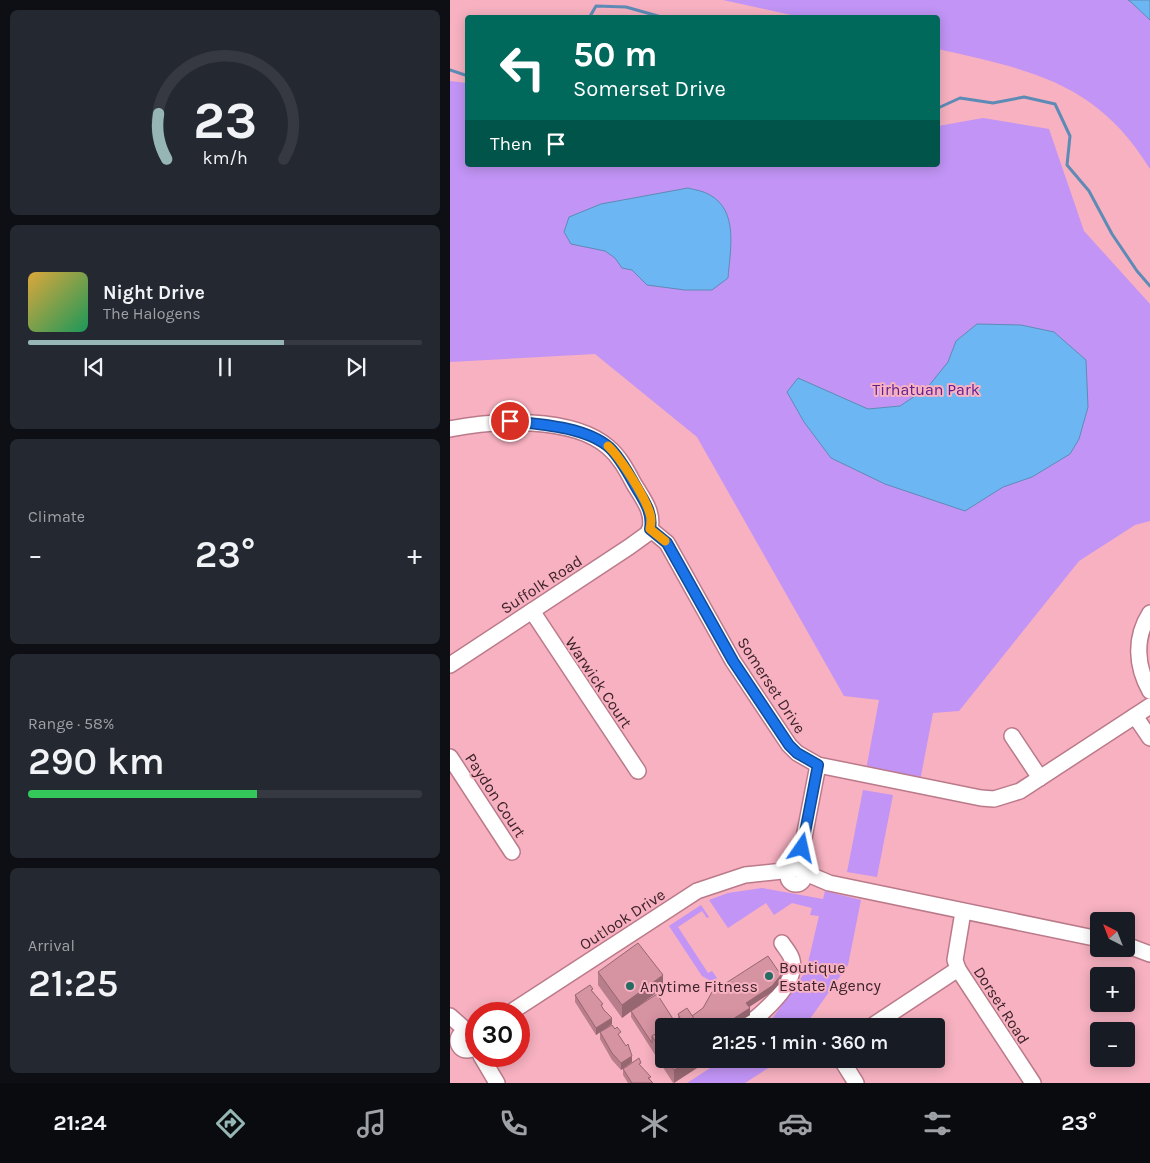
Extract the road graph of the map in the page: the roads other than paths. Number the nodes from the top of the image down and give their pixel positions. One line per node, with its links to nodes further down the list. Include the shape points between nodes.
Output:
1 (450, 429): 2 (street, via 510,421 562,428 602,442 620,459 649,509)
2 (650, 529): 3 (street, Suffolk Road, via 636,542); 12 (street, Somerset Drive, via 667,543 733,661 789,745)
3 (532, 611): 5 (street, Suffolk Road); 13 (street, Warwick Court)
4 (1150, 613): 6 (street, via 1141,630 1138,652 1142,675)
5 (450, 665)
6 (1150, 691)
7 (1150, 706): 8 (street, Somerset Drive)
8 (1135, 716): 10 (street); 14 (street, Somerset Drive)
9 (1012, 736): 14 (street)
10 (1150, 738)
11 (450, 756): 15 (street, Paydon Court)
12 (818, 765): 14 (street, Somerset Drive, via 987,799 1008,797); 16 (street)
13 (638, 771)
14 (1040, 778)
15 (512, 852)
16 (797, 874): 17 (street, Outlook Drive); 25 (street, Outlook Drive, via 764,873 721,881 697,890)
17 (963, 912): 18 (street, Outlook Drive); 24 (street, Dorset Road, via 955,960)
18 (1090, 937)
19 (782, 942): 27 (street, via 792,959 791,977)
20 (1135, 945): 21 (street)
21 (1150, 946)
22 (1135, 948): 23 (street)
23 (1150, 954)
24 (958, 969): 28 (street); 36 (street, Dorset Road)
25 (526, 1002)
26 (450, 1016): 30 (street)
27 (756, 1018)
28 (884, 1018)
29 (450, 1023): 31 (street)
30 (465, 1040)
31 (465, 1041)
32 (485, 1067): 34 (street)
33 (847, 1068): 35 (street)
34 (497, 1083)
35 (856, 1083)
36 (1033, 1083)

